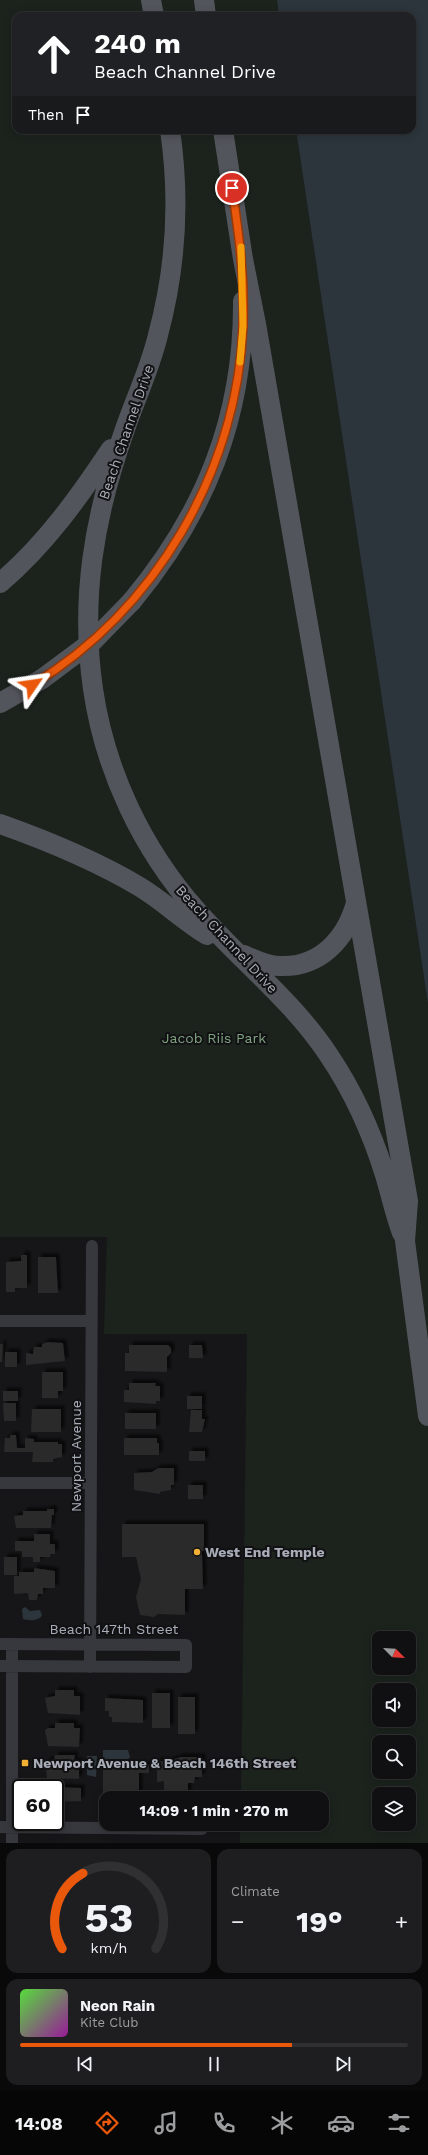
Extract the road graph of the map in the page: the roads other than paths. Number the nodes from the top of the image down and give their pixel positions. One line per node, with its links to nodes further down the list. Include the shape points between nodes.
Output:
1 (151, 0): 3 (main road)
2 (204, 0): 4 (main road)
3 (153, 12)
4 (206, 12)
5 (170, 134): 8 (main road, Beach Channel Drive, via 177,201 168,286 146,377)
6 (224, 134): 7 (main road, Beach Channel Drive)
7 (243, 259): 10 (main road, bridge, via 243,326 232,413 206,486 188,521 162,562 132,601 93,641 42,679); 12 (main road, Beach Channel Drive)
8 (125, 429): 9 (main road, via 52,531 24,562); 13 (main road, Beach Channel Drive, via 106,487 91,556 88,641 96,710 118,783 151,850 197,911)
9 (0, 583)
10 (0, 703)
11 (0, 824): 13 (main road, via 58,846 120,876)
12 (357, 901): 13 (main road, via 349,924 336,943 324,954 309,962 278,966); 14 (main road, Beach Channel Drive, via 408,1201)
13 (239, 953): 14 (main road, Beach Channel Drive, via 305,1024 329,1055 350,1090 376,1150)
14 (405, 1241): 18 (main road, Beach Channel Drive)
15 (92, 1246): 17 (street, Newport Avenue)
16 (0, 1320): 17 (street)
17 (91, 1321): 20 (street, Newport Avenue)
18 (428, 1416)
19 (0, 1483): 20 (street)
20 (90, 1483): 23 (street, Newport Avenue)
21 (0, 1644): 22 (street, Beach 147th Street)
22 (12, 1644): 23 (street, Beach 147th Street); 24 (street)
23 (90, 1644): 25 (street, Newport Avenue); 25 (street, Beach 147th Street, via 186,1644 186,1667)
24 (6, 1666): 25 (street, Beach 147th Street); 26 (street)
25 (90, 1667)
26 (6, 1827): 27 (street); 28 (street)
27 (99, 1828)
28 (12, 1843)

